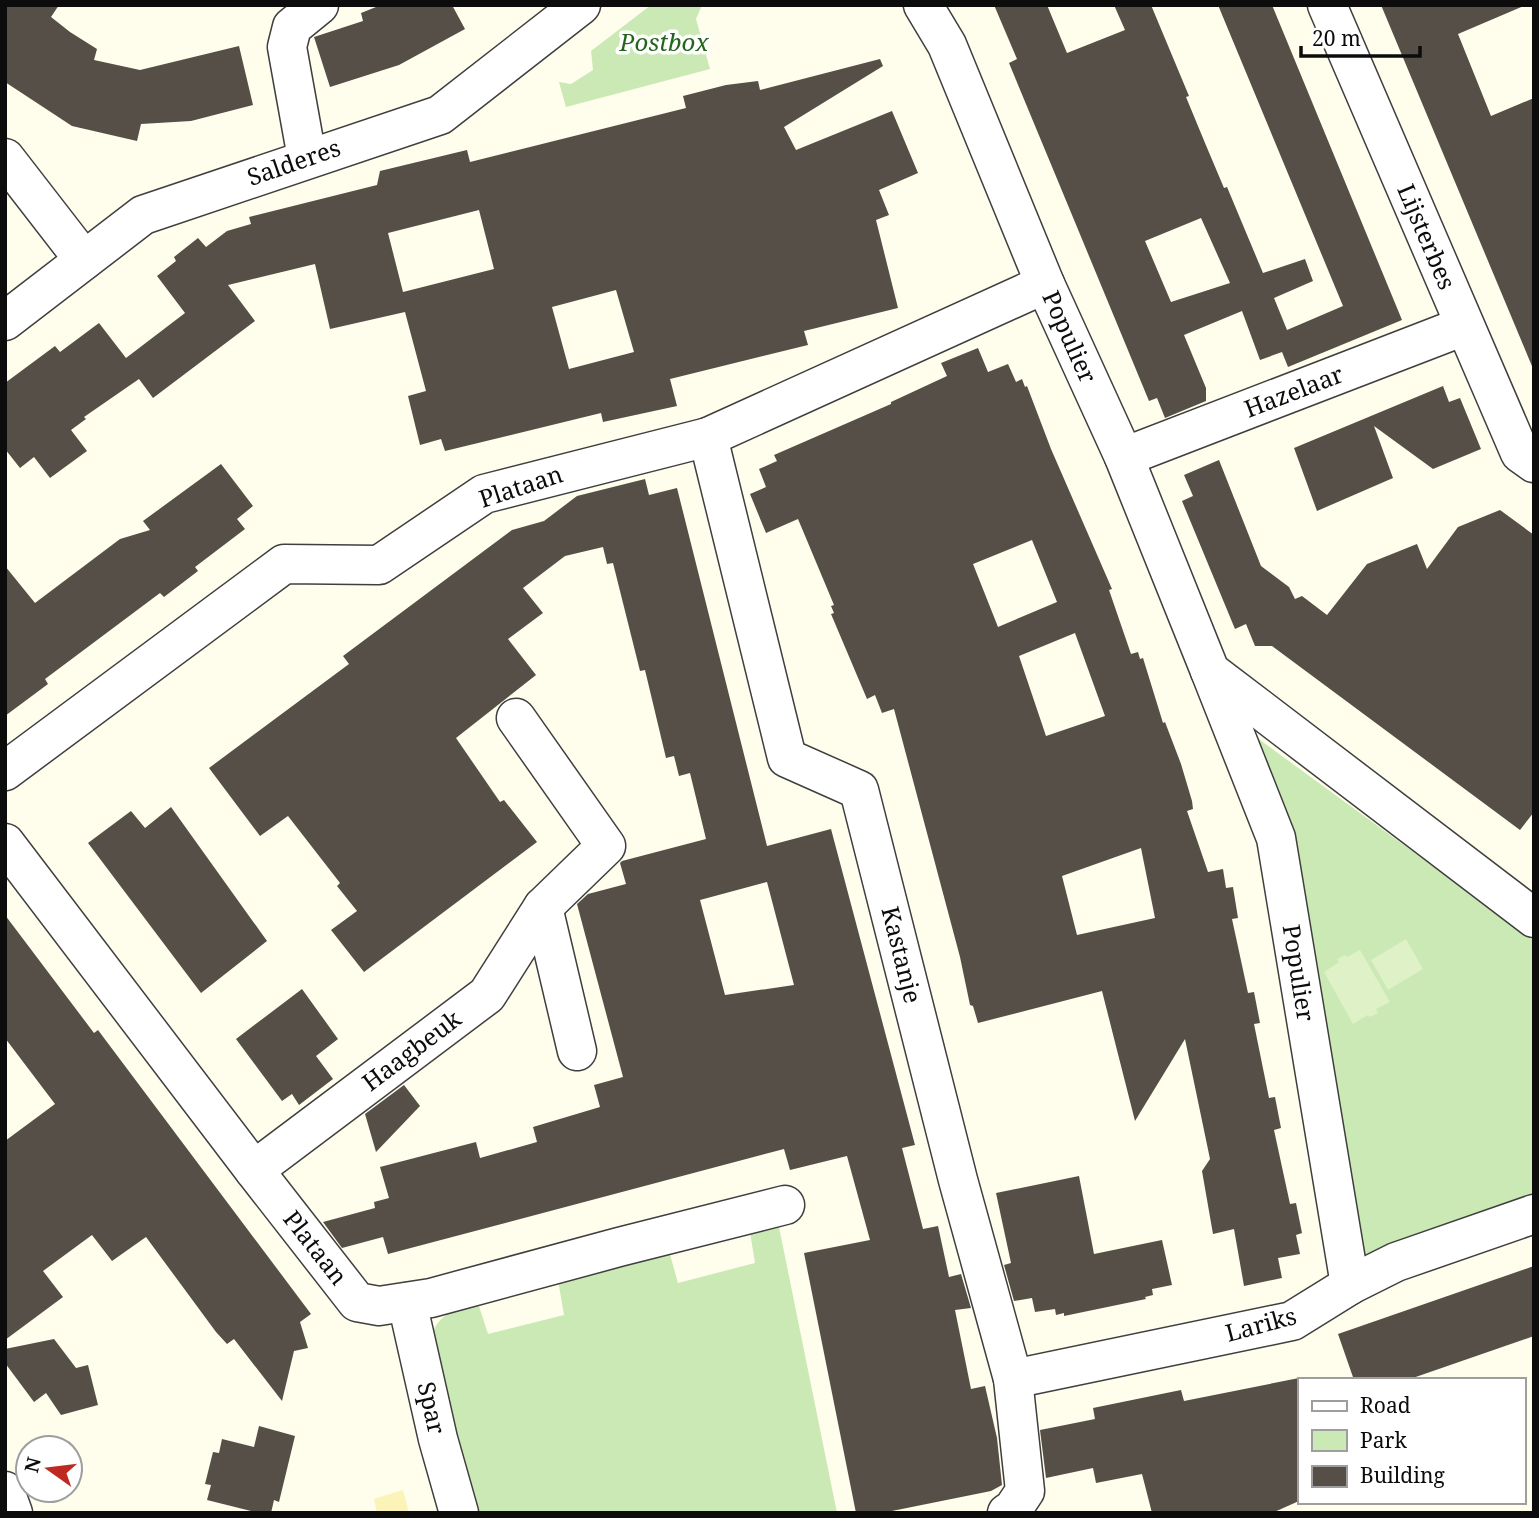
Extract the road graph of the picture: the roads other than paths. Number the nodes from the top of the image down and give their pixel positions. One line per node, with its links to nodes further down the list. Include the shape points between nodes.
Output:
1 (319, 5): 6 (street, via 292,27 287,47)
2 (581, 5): 6 (street, Salderes, via 440,115)
3 (923, 5): 8 (street, Populier, via 947,45)
4 (1327, 5): 10 (street, Lijsterbes)
5 (5, 158): 7 (street)
6 (307, 158): 7 (street, Salderes, via 143,215)
7 (84, 260): 9 (street, Salderes)
8 (1045, 284): 11 (street, Plataan); 12 (street, Populier)
9 (5, 321)
10 (1464, 326): 12 (street, Hazelaar); 13 (street, Lijsterbes, via 1520,453)
11 (708, 437): 16 (street, Plataan, via 484,494 379,565 284,564); 26 (street, Kastanje, via 787,758 859,790)
12 (1124, 457): 14 (street, Populier)
13 (1534, 463)
14 (1210, 671): 19 (street); 24 (street, Populier, via 1276,838)
15 (516, 718): 18 (street, Haagbeuk, via 606,846)
16 (5, 771)
17 (5, 843): 21 (street, Plataan)
18 (543, 907): 20 (street); 21 (street, Haagbeuk, via 487,995)
19 (1534, 918)
20 (577, 1051)
21 (254, 1170): 25 (street, Plataan, via 357,1301 379,1306)
22 (785, 1205): 25 (street, Plataan)
23 (1534, 1214): 24 (street, Lariks, via 1396,1262)
24 (1350, 1285): 26 (street, Lariks, via 1292,1321)
25 (407, 1302): 29 (street, Spar)
26 (1013, 1379): 30 (street, Kastanje, via 1025,1490)
27 (5, 1490): 28 (street)
28 (13, 1513)
29 (459, 1513)
30 (1007, 1513)

